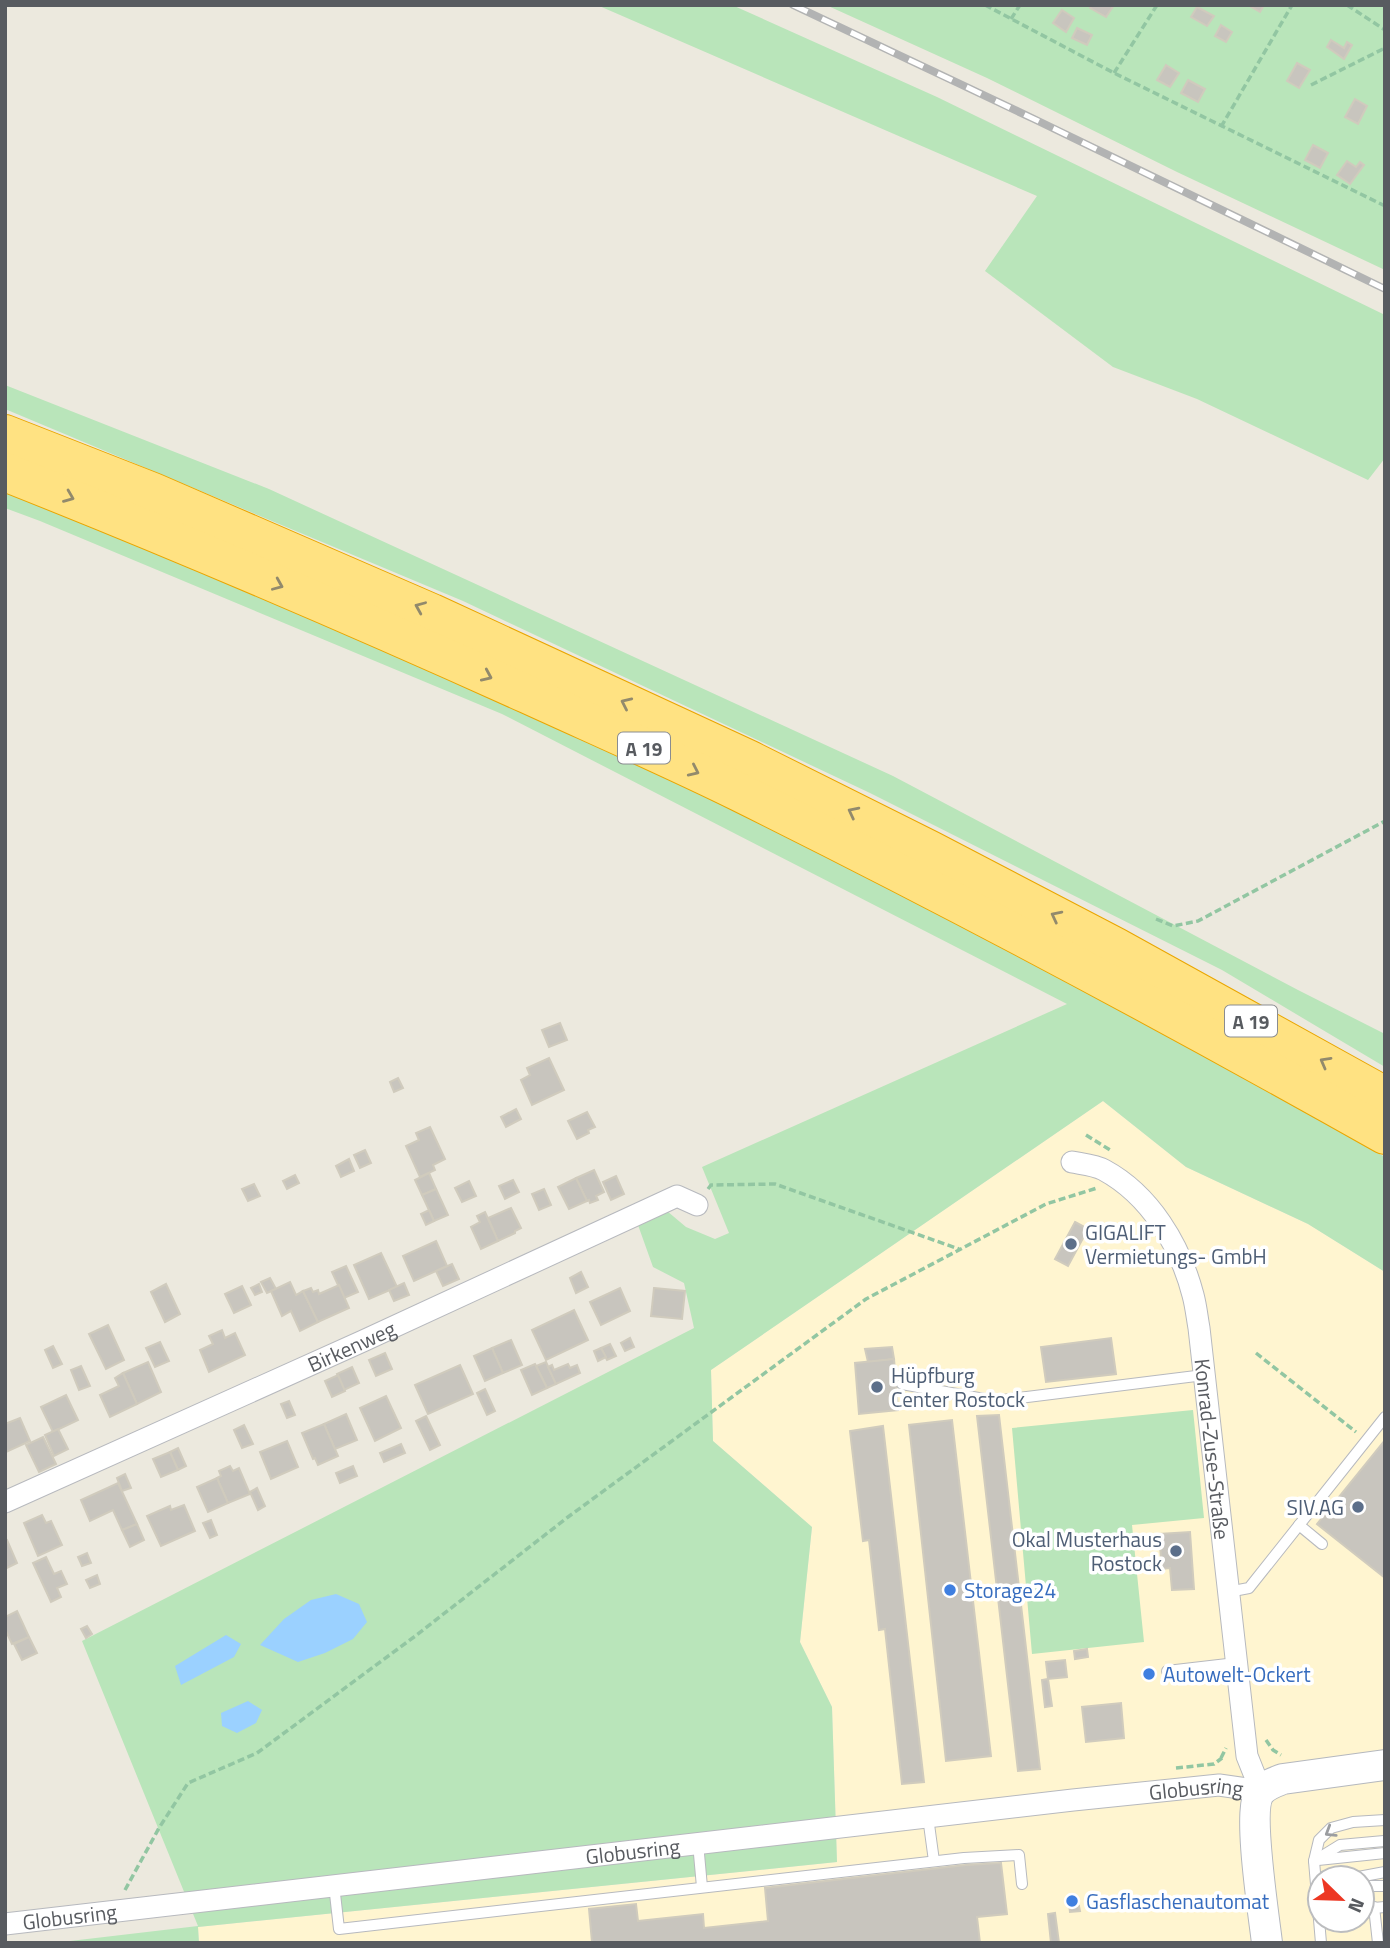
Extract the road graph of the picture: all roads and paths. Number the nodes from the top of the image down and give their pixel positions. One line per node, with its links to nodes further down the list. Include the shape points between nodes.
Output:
1 (985, 5): 6 (path)
2 (1020, 5): 6 (path)
3 (1157, 5): 9 (path)
4 (1292, 5): 11 (path)
5 (1350, 6): 7 (path)
6 (1011, 19): 9 (path)
7 (1385, 30)
8 (1385, 48): 10 (path)
9 (1114, 73): 11 (path)
10 (1311, 85)
11 (1221, 127): 12 (path)
12 (1385, 206)
13 (5, 434): 17 (highway, A 19, one-way to 13, via 1116,947 750,760 432,613 153,492)
14 (5, 472): 18 (highway, A 19, one-way to 18, via 406,639 736,791 1158,1008)
15 (1385, 821): 16 (path, via 1198,921 1173,926)
16 (1156, 919)
17 (1385, 1096)
18 (1385, 1135)
19 (1072, 1162): 24 (street, Konrad-Zuse-Straße, via 1102,1168 1130,1188 1168,1234 1193,1295)
20 (1107, 1189): 22 (path, via 1096,1188 1046,1204)
21 (697, 1205): 22 (path, via 711,1185 775,1184); 28 (street, Birkenweg, via 677,1196)
22 (959, 1249): 49 (path, via 866,1298 817,1333 257,1753 188,1783)
23 (1255, 1353): 27 (path)
24 (1204, 1375): 25 (lane, via 995,1401); 31 (street, Konrad-Zuse-Straße)
25 (902, 1384)
26 (1385, 1417): 27 (lane)
27 (1366, 1440): 29 (lane)
28 (5, 1502)
29 (1299, 1525): 30 (lane); 31 (lane, via 1249,1588)
30 (1322, 1544)
31 (1228, 1592): 32 (street, Konrad-Zuse-Straße)
32 (1236, 1662): 33 (lane); 37 (street, Konrad-Zuse-Straße, via 1247,1756)
33 (1167, 1671)
34 (1228, 1740): 35 (path)
35 (1221, 1758)
36 (1385, 1765): 37 (street, via 1283,1779)
37 (1266, 1787): 38 (street, Globusring, via 1219,1785); 52 (street, Globusring, via 1257,1799 1254,1821)
38 (929, 1817): 41 (street, Globusring); 43 (lane)
39 (1385, 1820): 44 (lane, one-way to 44, via 1331,1828 1319,1840)
40 (1384, 1841): 44 (lane, via 1340,1845)
41 (698, 1843): 47 (street, Globusring); 48 (lane)
42 (1385, 1853): 44 (lane)
43 (934, 1861): 46 (lane, via 1019,1855); 48 (lane)
44 (1314, 1861): 45 (lane)
45 (1315, 1864)
46 (1021, 1884)
47 (334, 1885): 48 (lane, via 339,1929); 51 (street, Globusring)
48 (702, 1887)
49 (125, 1890)
50 (1380, 1907): 53 (lane)
51 (5, 1924)
52 (1267, 1943)
53 (1378, 1943)

